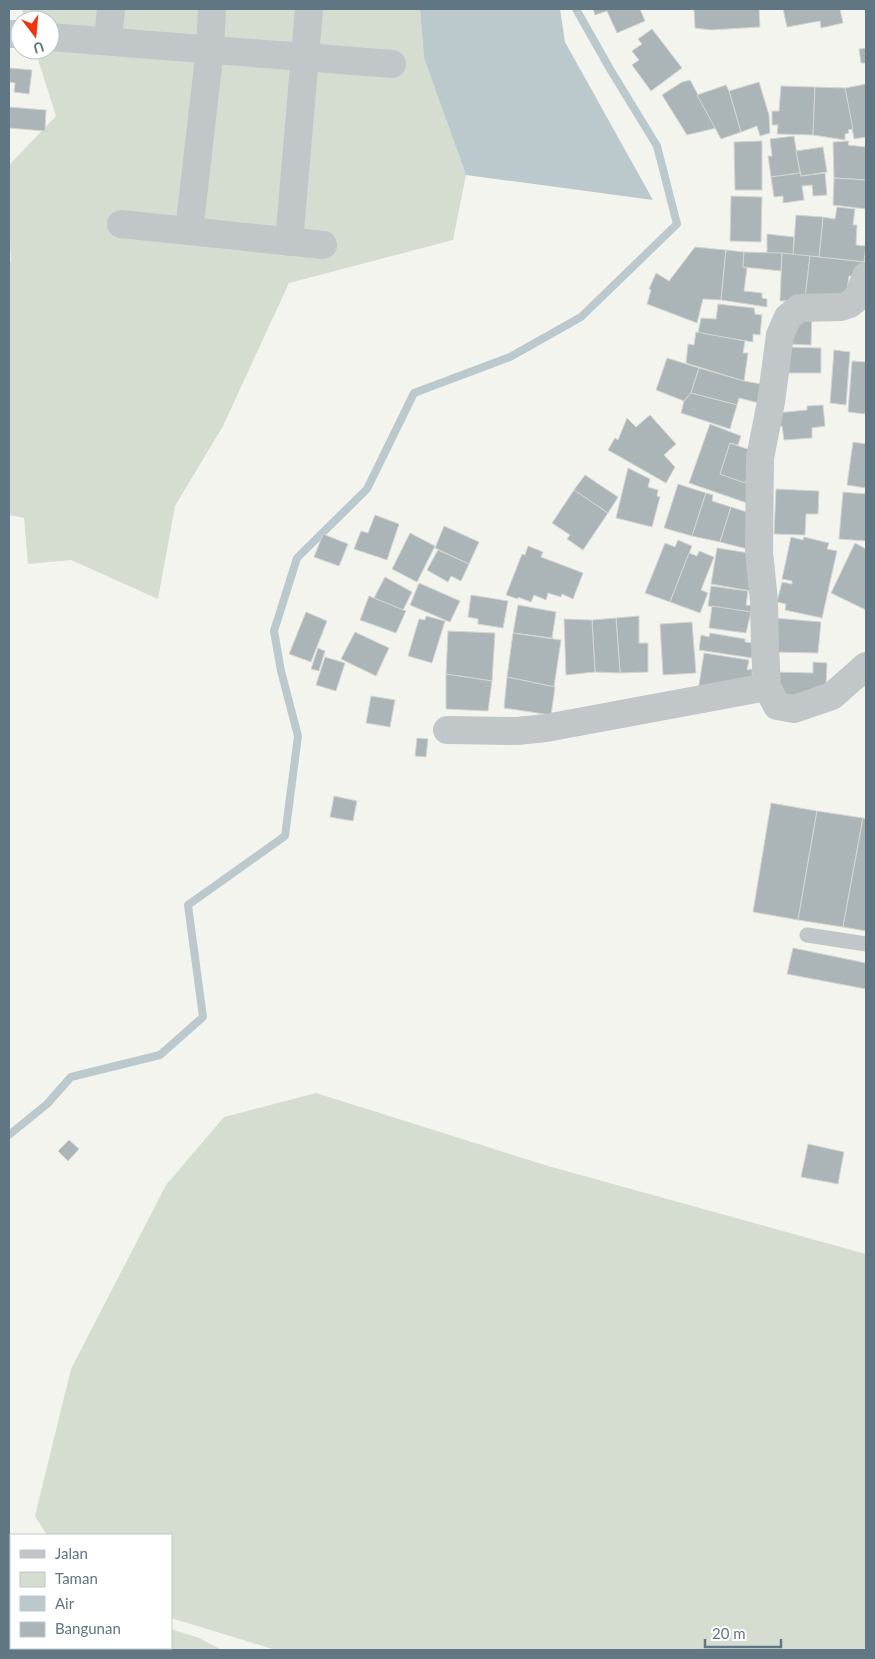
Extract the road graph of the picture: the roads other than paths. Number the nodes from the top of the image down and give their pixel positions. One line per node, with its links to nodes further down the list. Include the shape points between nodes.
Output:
1 (111, 9): 5 (street)
2 (212, 9): 6 (street)
3 (309, 9): 7 (street)
4 (60, 38): 5 (street)
5 (108, 42): 6 (street)
6 (210, 49): 7 (street); 10 (street)
7 (305, 57): 8 (street); 11 (street)
8 (392, 64)
9 (120, 224): 10 (street)
10 (189, 231): 11 (street)
11 (289, 242): 12 (street)
12 (323, 245)
13 (866, 276): 15 (street, via 858,297 850,304 799,308 788,316 780,335 760,458 759,552)
14 (866, 666): 15 (street, via 832,696 794,709 777,706)
15 (767, 686): 16 (street, via 546,728)
16 (447, 730)
17 (807, 935): 18 (lane)
18 (866, 944)

